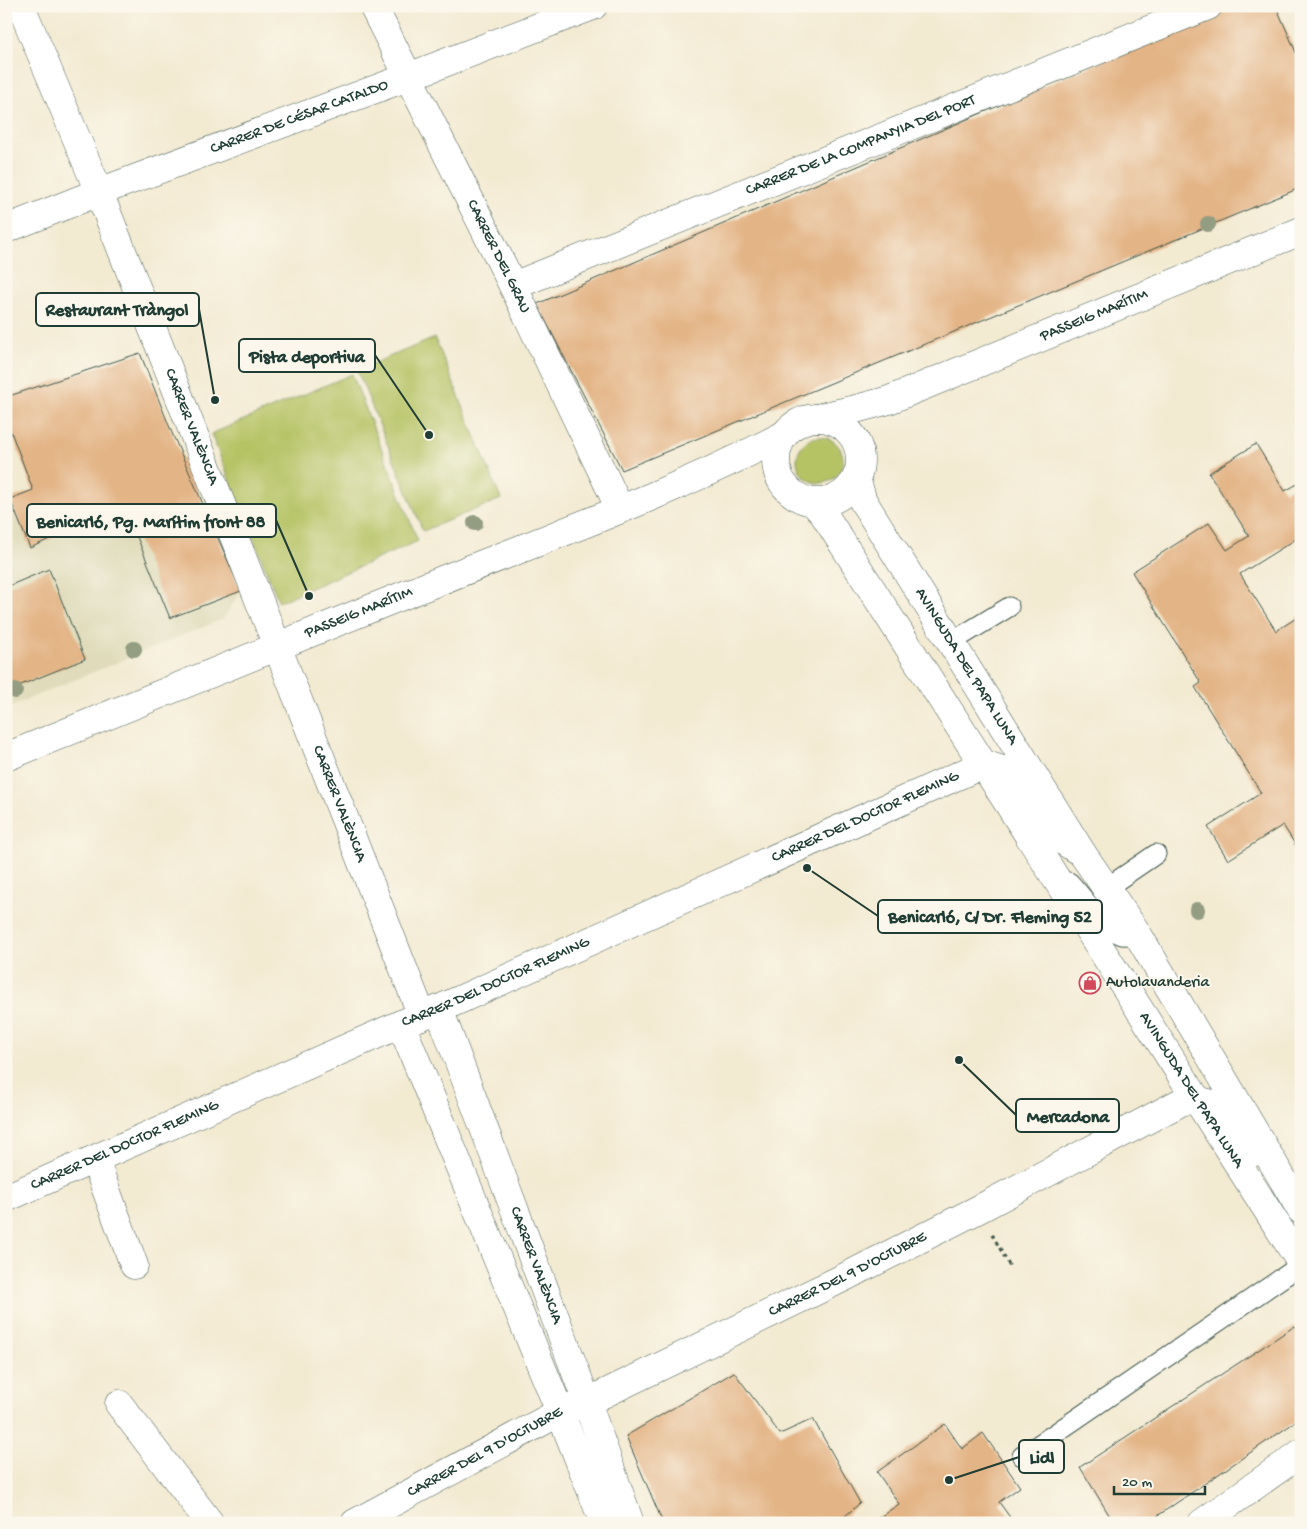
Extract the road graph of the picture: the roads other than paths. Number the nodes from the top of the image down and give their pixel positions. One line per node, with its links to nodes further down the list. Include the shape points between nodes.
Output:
1 (21, 6): 6 (street, CARRER VALÈNCIA)
2 (373, 6): 5 (street, CARRER DEL GRAU)
3 (592, 6): 5 (street, CARRER DE CÉSAR CATALDO)
4 (1208, 6): 9 (street, CARRER DE LA COMPANYIA DEL PORT)
5 (408, 77): 6 (street, CARRER DE CÉSAR CATALDO); 9 (street, CARRER DEL GRAU)
6 (99, 192): 7 (street, CARRER DE CÉSAR CATALDO); 21 (street, CARRER VALÈNCIA)
7 (6, 229)
8 (1301, 231): 10 (street, PASSEIG MARÍTIM)
9 (513, 286): 18 (street, CARRER DEL GRAU)
10 (889, 400): 11 (street, PASSEIG MARÍTIM); 13 (street, PASSEIG MARÍTIM, via 867,425)
11 (817, 418): 12 (street, via 804,420); 13 (street, via 828,419 848,430)
12 (784, 435): 14 (street, PASSEIG MARÍTIM); 16 (street, via 775,461)
13 (859, 449): 15 (street, via 860,464)
14 (712, 471): 16 (street, PASSEIG MARÍTIM, via 747,472); 18 (street, PASSEIG MARÍTIM)
15 (856, 478): 17 (street, via 850,489 839,497); 20 (street, AVINGUDA DEL PAPA LUNA, via 863,501)
16 (784, 487): 17 (street, via 793,495)
17 (814, 503): 23 (street, AVINGUDA DEL PAPA LUNA)
18 (620, 509): 21 (street, PASSEIG MARÍTIM)
19 (1009, 607): 20 (lane)
20 (950, 643): 24 (street, AVINGUDA DEL PAPA LUNA)
21 (276, 645): 22 (street, PASSEIG MARÍTIM); 29 (street, CARRER VALÈNCIA)
22 (6, 757)
23 (984, 764): 24 (street, AVINGUDA DEL PAPA LUNA, via 1003,770 1044,824); 26 (street, AVINGUDA DEL PAPA LUNA); 29 (street, CARRER DEL DOCTOR FLEMING)
24 (1082, 853): 27 (street, AVINGUDA DEL PAPA LUNA)
25 (1156, 854): 27 (lane, via 1115,882)
26 (1052, 870): 28 (lane, via 1066,878 1115,932 1124,936); 30 (street, AVINGUDA DEL PAPA LUNA)
27 (1103, 882): 28 (street, AVINGUDA DEL PAPA LUNA)
28 (1137, 934): 33 (street, AVINGUDA DEL PAPA LUNA)
29 (421, 1016): 31 (street, CARRER DEL DOCTOR FLEMING); 37 (street, CARRER VALÈNCIA); 39 (street, CARRER VALÈNCIA)
30 (1198, 1100): 34 (street, via 1220,1108 1234,1122 1272,1187); 36 (street, AVINGUDA DEL PAPA LUNA); 37 (street, CARRER DEL 9 D'OCTUBRE, via 1183,1102 1163,1111 962,1218)
31 (95, 1160): 32 (street, CARRER DEL DOCTOR FLEMING); 35 (street)
32 (6, 1198)
33 (1301, 1210)
34 (1301, 1217)
35 (134, 1264)
36 (1301, 1264): 41 (lane)
37 (587, 1402): 39 (street, CARRER DEL 9 D'OCTUBRE); 45 (street, CARRER VALÈNCIA)
38 (119, 1404): 42 (street)
39 (560, 1412): 43 (street, CARRER DEL 9 D'OCTUBRE); 44 (street, CARRER VALÈNCIA)
40 (1301, 1453): 46 (street)
41 (1022, 1456)
42 (210, 1523)
43 (355, 1523)
44 (604, 1523)
45 (630, 1523)
46 (1202, 1523)

